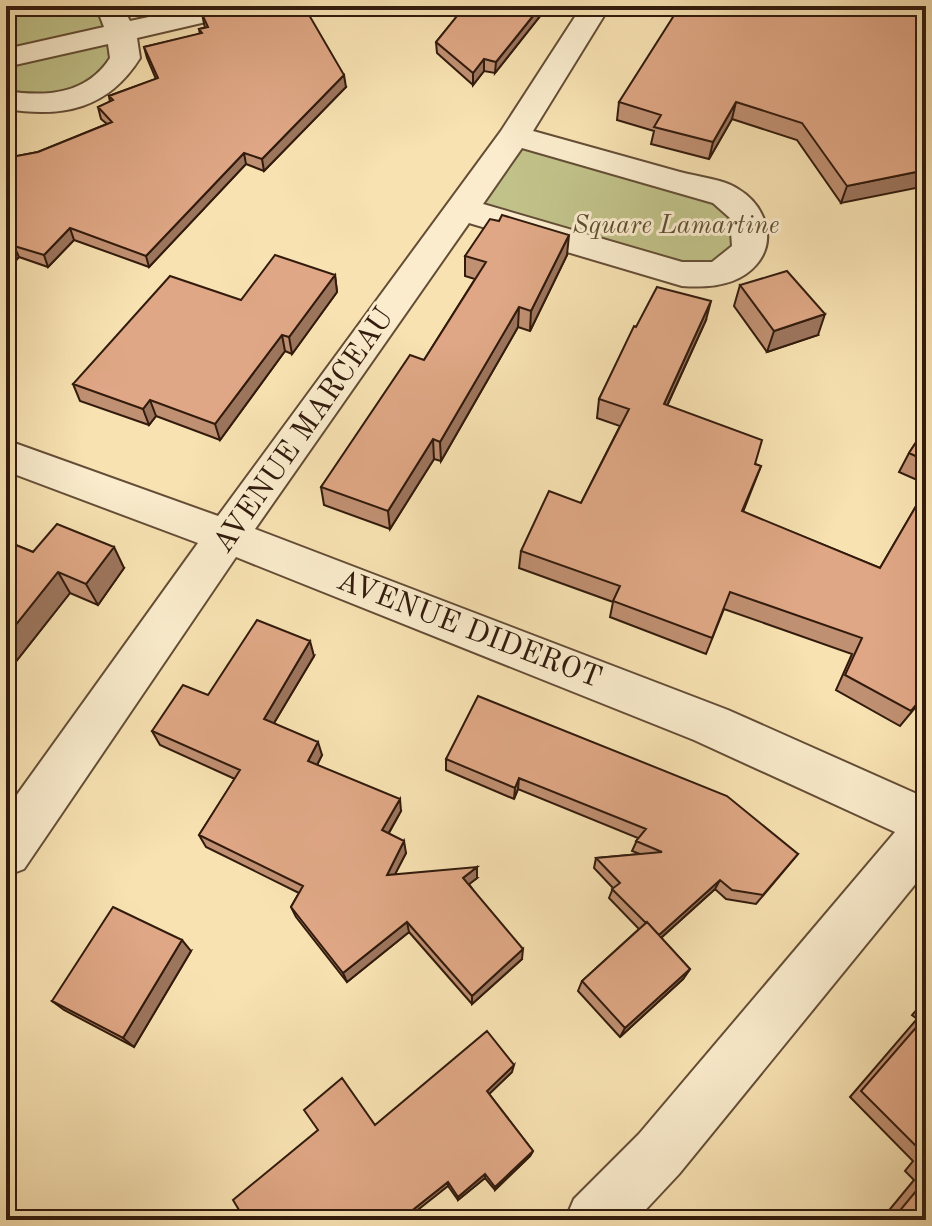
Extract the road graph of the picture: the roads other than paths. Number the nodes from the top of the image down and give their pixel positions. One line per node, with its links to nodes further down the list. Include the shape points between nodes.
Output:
1 (239, 6): 3 (street)
2 (596, 6): 6 (street, AVENUE MARCEAU)
3 (115, 19): 4 (street); 5 (street, via 125,58 119,70 91,93 46,104)
4 (6, 58)
5 (6, 100)
6 (514, 136): 7 (street, AVENUE MARCEAU); 7 (street, via 725,195 747,214 750,248 734,267 718,274 682,274)
7 (462, 209): 9 (street, AVENUE MARCEAU)
8 (6, 455): 9 (street, AVENUE DIDEROT)
9 (229, 537): 10 (street, AVENUE DIDEROT, via 711,725); 12 (street, AVENUE MARCEAU)
10 (926, 822)
11 (926, 833): 13 (street, via 659,1154)
12 (6, 852)
13 (595, 1220)

